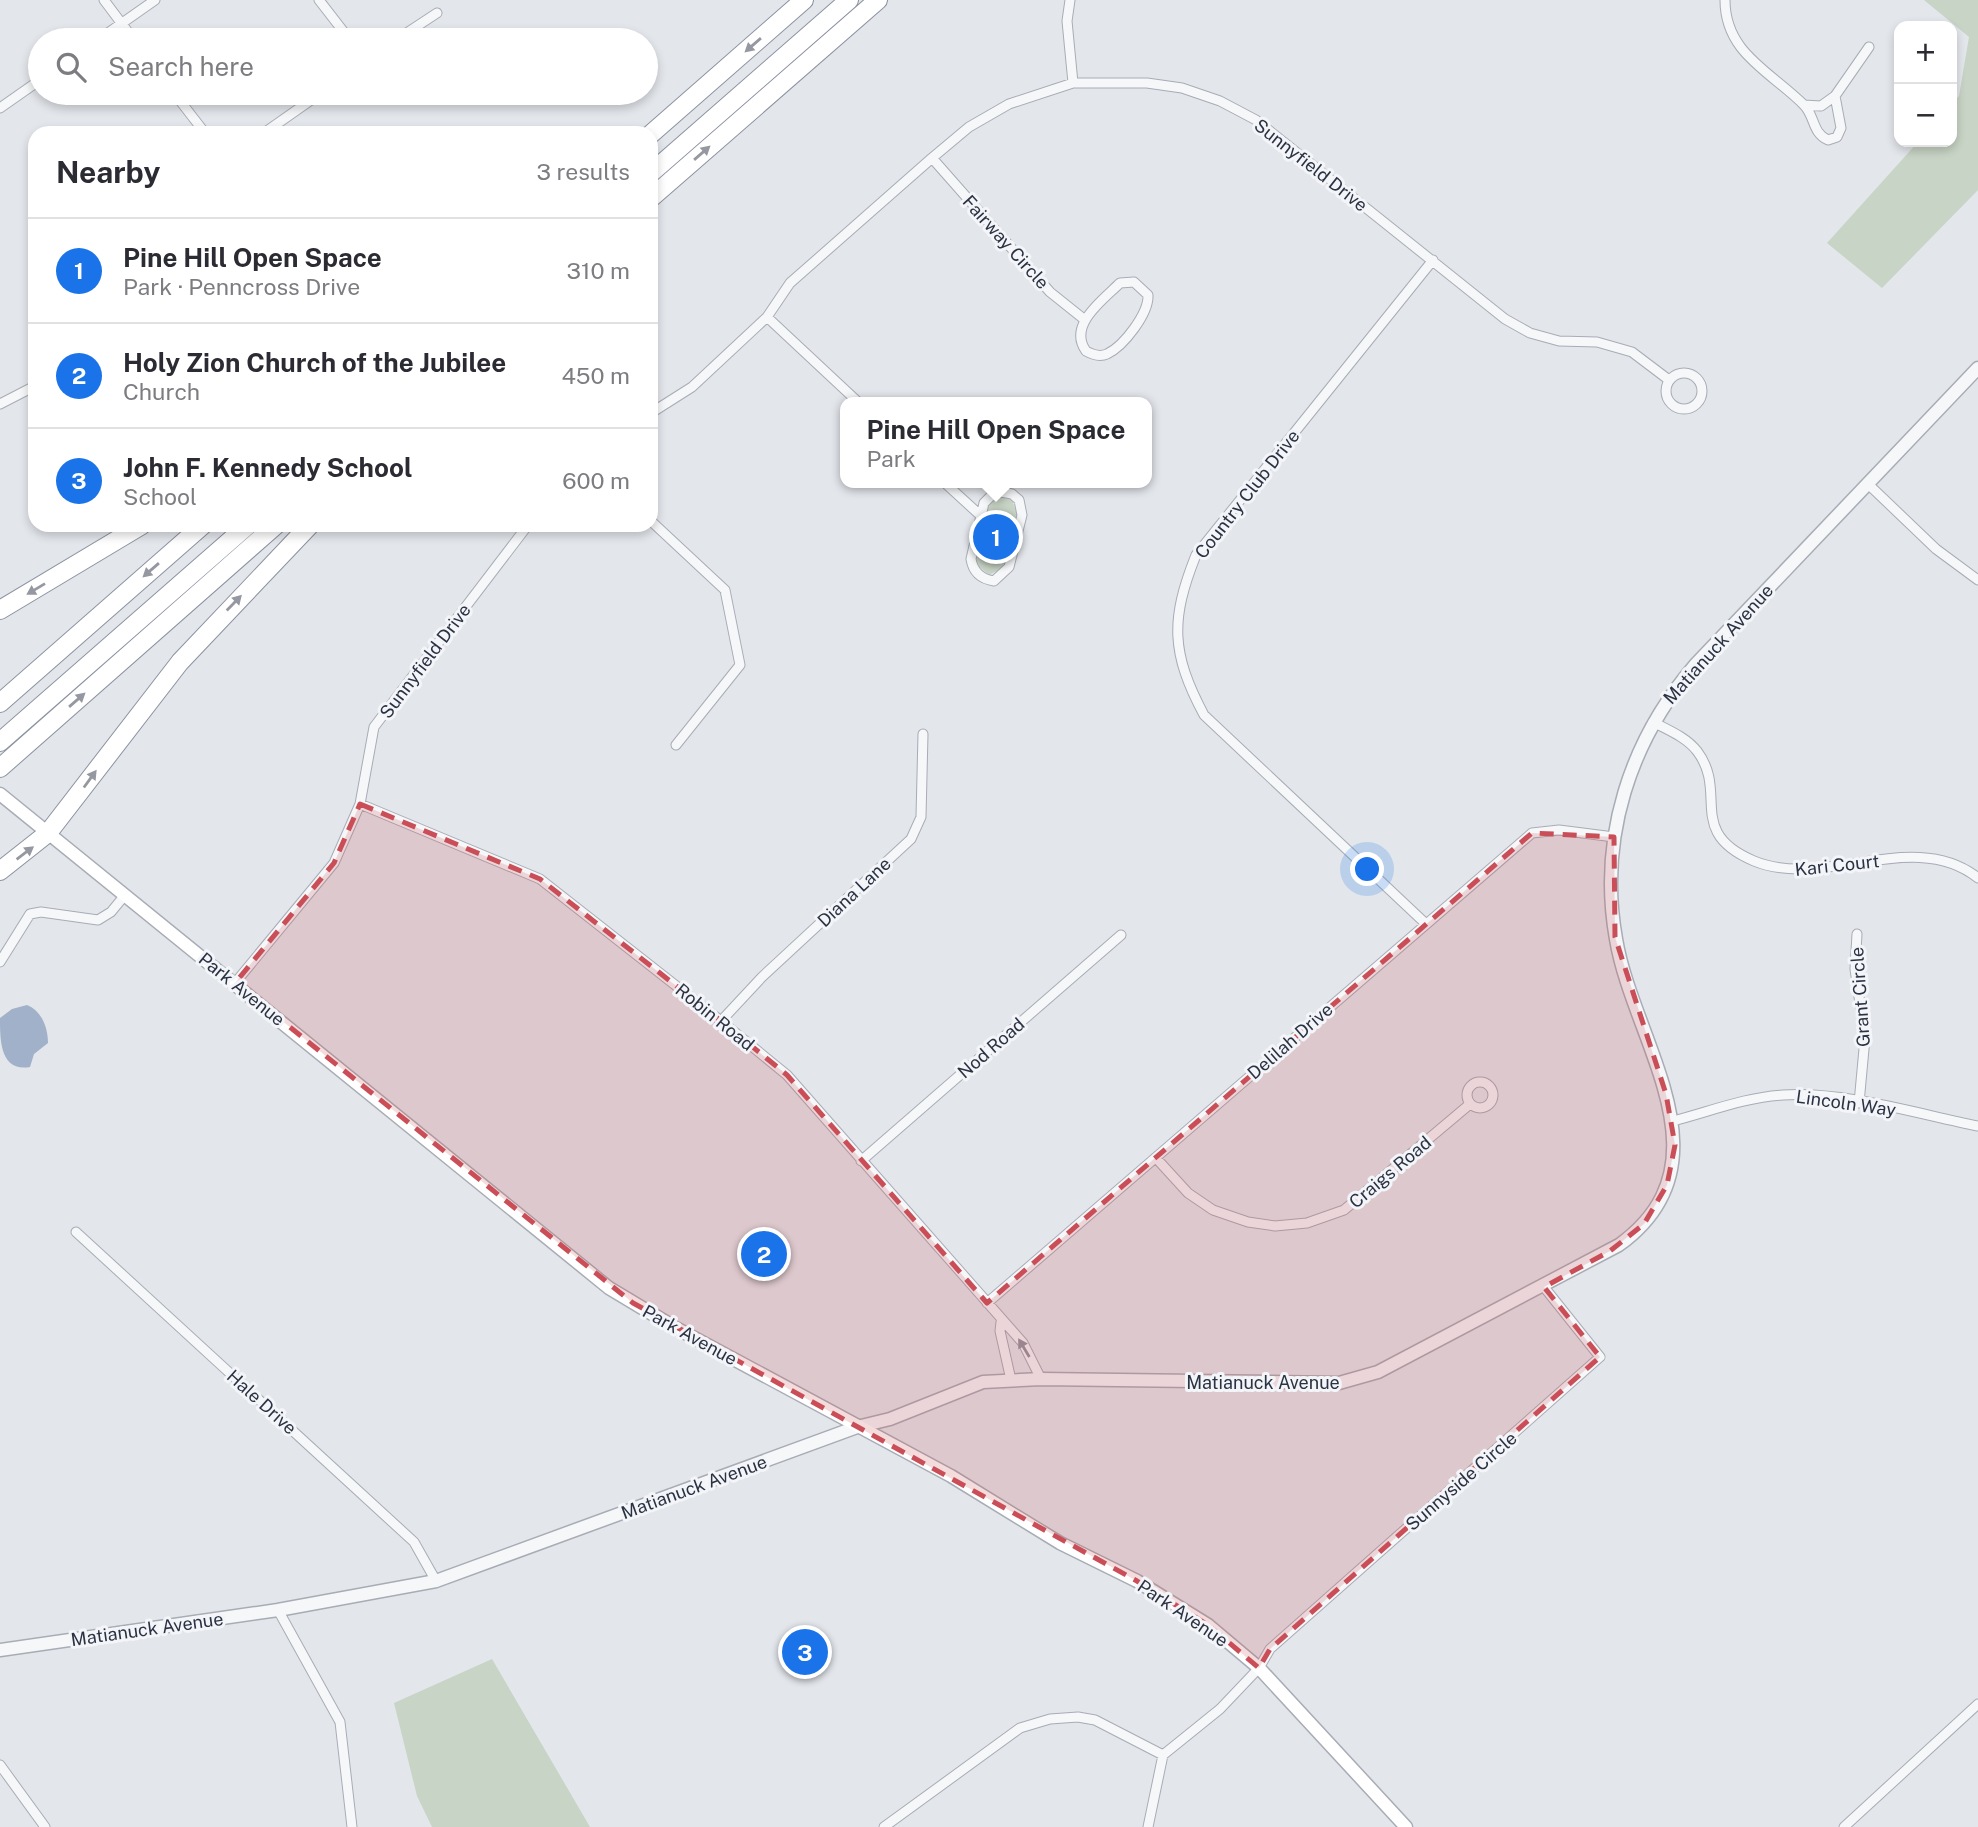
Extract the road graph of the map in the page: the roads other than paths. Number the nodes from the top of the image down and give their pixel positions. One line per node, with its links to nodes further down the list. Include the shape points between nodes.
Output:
1 (104, 0): 11 (street)
2 (155, 0): 11 (street)
3 (320, 0): 14 (street)
4 (804, 0): 26 (highway, one-way to 26)
5 (834, 0): 27 (highway)
6 (849, 0): 29 (highway)
7 (878, 0): 30 (highway, one-way to 7)
8 (1070, 0): 17 (street, via 1066,21)
9 (1725, 0): 22 (street, via 1726,22 1737,45)
10 (437, 13): 15 (street)
11 (122, 24): 12 (street); 13 (street)
12 (116, 28)
13 (125, 28)
14 (341, 28)
15 (414, 28)
16 (1869, 47): 19 (street)
17 (1073, 83): 28 (street, Sunnyfield Drive, via 1009,104 969,127); 31 (street, Sunnyfield Drive, via 1147,83 1182,88 1220,101 1256,120)
18 (28, 88): 23 (street)
19 (1835, 96): 22 (street, via 1821,106); 22 (street, via 1841,128 1832,140 1820,135)
20 (183, 105): 24 (street)
21 (304, 105): 25 (street)
22 (1804, 105)
23 (0, 108)
24 (200, 126)
25 (274, 126)
26 (658, 128)
27 (658, 153)
28 (932, 158): 32 (street, Sunnyfield Drive, via 790,283); 33 (street, Fairway Circle, via 1050,292)
29 (658, 167)
30 (658, 192)
31 (1433, 260): 35 (street, Sunnyfield Drive, via 1530,333 1632,352); 67 (street, Country Club Drive, via 1196,555 1178,610 1178,646 1186,681 1204,715)
32 (767, 317): 37 (street); 39 (street, Sunnyfield Drive, via 692,387)
33 (1085, 320): 33 (street, via 1080,331 1082,345 1093,355 1108,354 1145,310 1148,295 1134,282 1120,283)
34 (1978, 368): 40 (street, Matianuck Avenue)
35 (1669, 380): 35 (street, via 1667,397 1674,406 1685,409 1699,402 1702,384 1695,375 1678,373)
36 (28, 390): 38 (street)
37 (854, 397)
38 (0, 404)
39 (658, 409)
40 (1867, 483): 51 (street, via 1936,549); 54 (street, Matianuck Avenue, via 1696,664)
41 (950, 488): 42 (street)
42 (981, 516): 42 (street, via 972,568 994,581 1009,567 1022,507 1012,494 996,492 984,503)
43 (658, 528): 58 (street, via 725,590 740,665)
44 (130, 532): 52 (highway, one-way to 52)
45 (195, 532): 53 (highway, one-way to 53)
46 (224, 532): 55 (highway)
47 (240, 532): 57 (highway)
48 (268, 532): 59 (highway, one-way to 48)
49 (303, 532): 62 (highway, one-way to 49, via 180,662)
50 (523, 532): 61 (street, Sunnyfield Drive, via 374,727)
51 (1978, 580)
52 (0, 610)
53 (0, 703)
54 (1653, 722): 63 (street, Matianuck Avenue, via 1630,772); 65 (street, Kari Court, via 1685,739 1698,752 1707,773 1714,827 1728,846 1745,857 1775,869 1800,870 1923,859 1952,865)
55 (0, 729)
56 (923, 734): 72 (street, Diana Lane, via 921,817 911,839)
57 (0, 742)
58 (677, 745)
59 (4, 765)
60 (0, 794): 62 (main road, Park Avenue)
61 (360, 804): 71 (street, Sunnyfield Drive, via 334,863); 72 (street, Robin Road, via 540,878)
62 (48, 833): 64 (highway, one-way to 62); 66 (main road, Park Avenue)
63 (1614, 837): 67 (street, Delilah Drive, via 1559,830 1532,833); 75 (street, Matianuck Avenue, via 1611,892 1618,953)
64 (0, 871)
65 (1978, 878)
66 (125, 895): 70 (street, via 98,920 30,914); 71 (main road, Park Avenue)
67 (1425, 923): 77 (street, Delilah Drive)
68 (1121, 934): 78 (street, Nod Road)
69 (1857, 934): 73 (street, Grant Circle, via 1855,969 1865,1038)
70 (0, 962)
71 (235, 983): 85 (main road, Park Avenue, via 610,1288)
72 (721, 1021): 78 (street, Robin Road, via 787,1075)
73 (1859, 1103): 75 (street, Lincoln Way, via 1782,1095); 76 (street, Lincoln Way)
74 (1470, 1104): 77 (street, Craigs Road, via 1344,1210 1307,1223 1275,1226 1213,1210 1188,1193)
75 (1673, 1121): 80 (street, Matianuck Avenue, via 1671,1170 1661,1199 1648,1218 1619,1245)
76 (1978, 1126)
77 (1156, 1158): 81 (street, Delilah Drive)
78 (861, 1161): 81 (street, Robin Road)
79 (76, 1232): 86 (street, Hale Drive, via 414,1542)
80 (1544, 1287): 83 (street, Matianuck Avenue, via 1353,1381 1224,1384); 89 (street, Sunnyside Circle, via 1600,1357 1270,1649)
81 (987, 1303): 82 (street, Robin Road)
82 (1001, 1322): 83 (street, Robin Road, one-way to 82, via 1023,1343); 84 (street, Robin Road)
83 (1041, 1379): 84 (street, Matianuck Avenue)
84 (1011, 1381): 85 (street, Matianuck Avenue, via 983,1382 890,1419)
85 (857, 1427): 86 (street, Matianuck Avenue); 89 (main road, Park Avenue, via 971,1488 1060,1543 1138,1581 1208,1625)
86 (436, 1581): 87 (street, Matianuck Avenue)
87 (278, 1610): 88 (street, Matianuck Avenue); 94 (street, via 340,1722)
88 (0, 1650)
89 (1259, 1668): 91 (street, via 1220,1709); 97 (main road, Park Avenue)
90 (1978, 1704): 98 (street)
91 (1163, 1755): 95 (street, via 1095,1720 1050,1719 1020,1728); 96 (street)
92 (0, 1765): 93 (street)
93 (45, 1827)
94 (352, 1827)
95 (884, 1827)
96 (1148, 1827)
97 (1406, 1827)
98 (1844, 1827)

